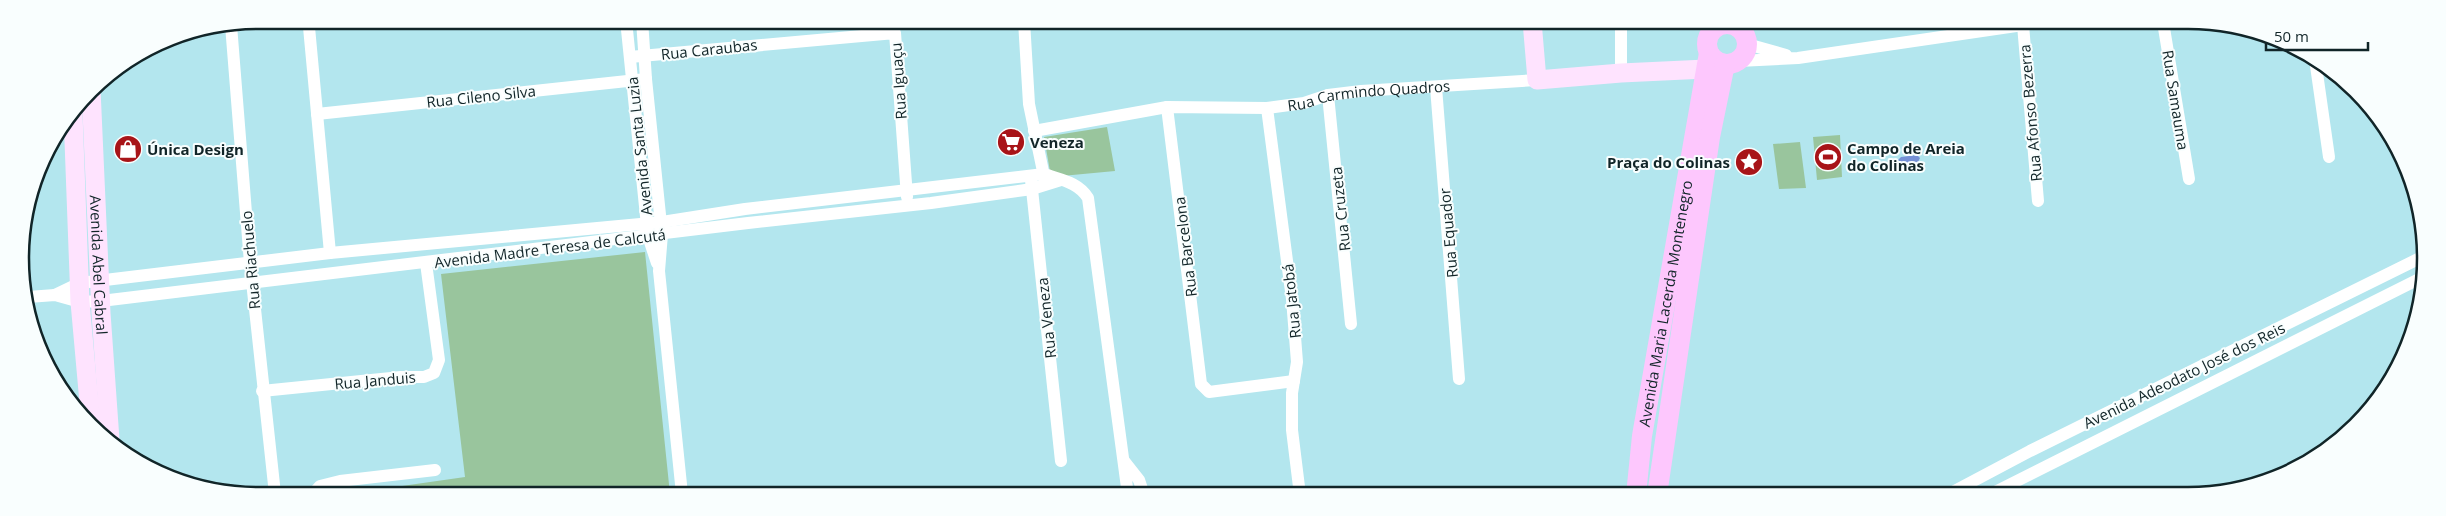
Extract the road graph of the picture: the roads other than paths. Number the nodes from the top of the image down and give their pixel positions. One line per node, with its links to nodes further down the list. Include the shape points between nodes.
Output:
1 (309, 29): 26 (street)
2 (627, 29): 14 (street, Avenida Santa Luzia)
3 (643, 29): 13 (street, Avenida Santa Luzia)
4 (1024, 29): 28 (street)
5 (1533, 29): 20 (main road)
6 (1621, 29): 17 (street)
7 (1996, 29): 15 (street, Rua Carmindo Quadros)
8 (2023, 29): 35 (street, Rua Afonso Bezerra)
9 (2164, 29): 31 (street, Rua Samauma)
10 (231, 31): 41 (street, Rua Riachuelo)
11 (818, 38): 13 (street, Rua Caraubas); 33 (street, Rua Iguaçu, via 895,33)
12 (1724, 44): 15 (street, Rua Carmindo Quadros); 15 (street, Rua Carmindo Quadros); 17 (main road, Rua Carmindo Quadros); 69 (main road, Avenida Maria Lacerda Montenegro, via 1642,436); 70 (main road, Avenida Maria Lacerda Montenegro)
13 (645, 56): 14 (street, Rua Caraubas); 18 (street, Avenida Santa Luzia)
14 (630, 57): 19 (street, Avenida Santa Luzia)
15 (1798, 58)
16 (2316, 68): 29 (street)
17 (1621, 73): 20 (main road, Rua Carmindo Quadros)
18 (646, 79): 19 (street, Rua Cileno Silva); 37 (street, Avenida Santa Luzia)
19 (632, 80): 26 (street, Rua Cileno Silva); 38 (street, Avenida Santa Luzia)
20 (1538, 80): 21 (street, Rua Carmindo Quadros)
21 (1436, 87): 22 (street, Rua Carmindo Quadros); 53 (street, Rua Equador)
22 (1328, 95): 25 (street, Rua Carmindo Quadros, via 1304,103); 52 (street, Rua Cruzeta)
23 (92, 101): 45 (main road, Avenida Abel Cabral)
24 (1167, 106): 25 (street, Rua Carmindo Quadros); 28 (street, Rua Carmindo Quadros); 54 (street, Rua Barcelona, via 1203,388 1209,392)
25 (1267, 108): 54 (street, Rua Jatobá, via 1292,299 1297,362)
26 (316, 114): 39 (street)
27 (73, 122): 46 (main road, Avenida Abel Cabral)
28 (1034, 131): 32 (street)
29 (2329, 157)
30 (1030, 175): 32 (street, Avenida Madre Teresa de Calcutá); 33 (street, Avenida Madre Teresa de Calcutá); 34 (street, Rua Veneza)
31 (2189, 179)
32 (1045, 180): 34 (street, Avenida Madre Teresa de Calcutá); 61 (street, via 1070,182 1084,192 1090,206)
33 (907, 189): 36 (street, Rua Iguaçu); 37 (street, Avenida Madre Teresa de Calcutá)
34 (1032, 189): 36 (street, Avenida Madre Teresa de Calcutá); 60 (street, Rua Veneza)
35 (2038, 201)
36 (908, 206): 37 (street, Avenida Madre Teresa de Calcutá)
37 (662, 228): 38 (street, Avenida Madre Teresa de Calcutá); 43 (street, Avenida Santa Luzia)
38 (648, 230): 39 (street, Avenida Madre Teresa de Calcutá); 42 (street, Avenida Madre Teresa de Calcutá); 43 (street, Avenida Santa Luzia)
39 (330, 253): 41 (street, Avenida Madre Teresa de Calcutá)
40 (2417, 259): 56 (street, Avenida Adeodato José dos Reis)
41 (250, 262): 45 (street, Avenida Madre Teresa de Calcutá); 47 (street, Rua Riachuelo)
42 (426, 263): 47 (street, Avenida Madre Teresa de Calcutá); 55 (street, Rua Janduis, via 439,360 434,373 424,377)
43 (659, 270): 65 (street, Avenida Santa Luzia)
44 (2416, 279): 58 (street, Avenida Adeodato José dos Reis)
45 (100, 281): 46 (street, Avenida Madre Teresa de Calcutá); 50 (main road, Avenida Abel Cabral)
46 (80, 283): 48 (street, Avenida Madre Teresa de Calcutá); 51 (main road, Avenida Abel Cabral)
47 (252, 284): 50 (street, Avenida Madre Teresa de Calcutá); 55 (street, Rua Riachuelo)
48 (55, 295): 49 (street, Avenida Madre Teresa de Calcutá); 51 (street, Avenida Madre Teresa de Calcutá)
49 (32, 297)
50 (101, 301): 51 (street, Avenida Madre Teresa de Calcutá); 59 (main road, Avenida Abel Cabral)
51 (80, 302): 57 (main road, Avenida Abel Cabral)
52 (1351, 324)
53 (1459, 379)
54 (1294, 381): 68 (street, Rua Jatobá, via 1292,430)
55 (262, 391): 63 (street, Rua Riachuelo)
56 (2121, 406): 58 (street); 71 (street, Avenida Adeodato José dos Reis)
57 (90, 413)
58 (2129, 424): 72 (street, Avenida Adeodato José dos Reis)
59 (109, 432)
60 (1061, 461)
61 (1124, 461): 66 (street); 67 (street)
62 (435, 470): 64 (street, via 340,481)
63 (273, 487)
64 (319, 487)
65 (681, 487)
66 (1127, 487)
67 (1141, 487)
68 (1299, 487)
69 (1637, 487)
70 (1658, 487)
71 (1963, 487)
72 (2005, 487)

